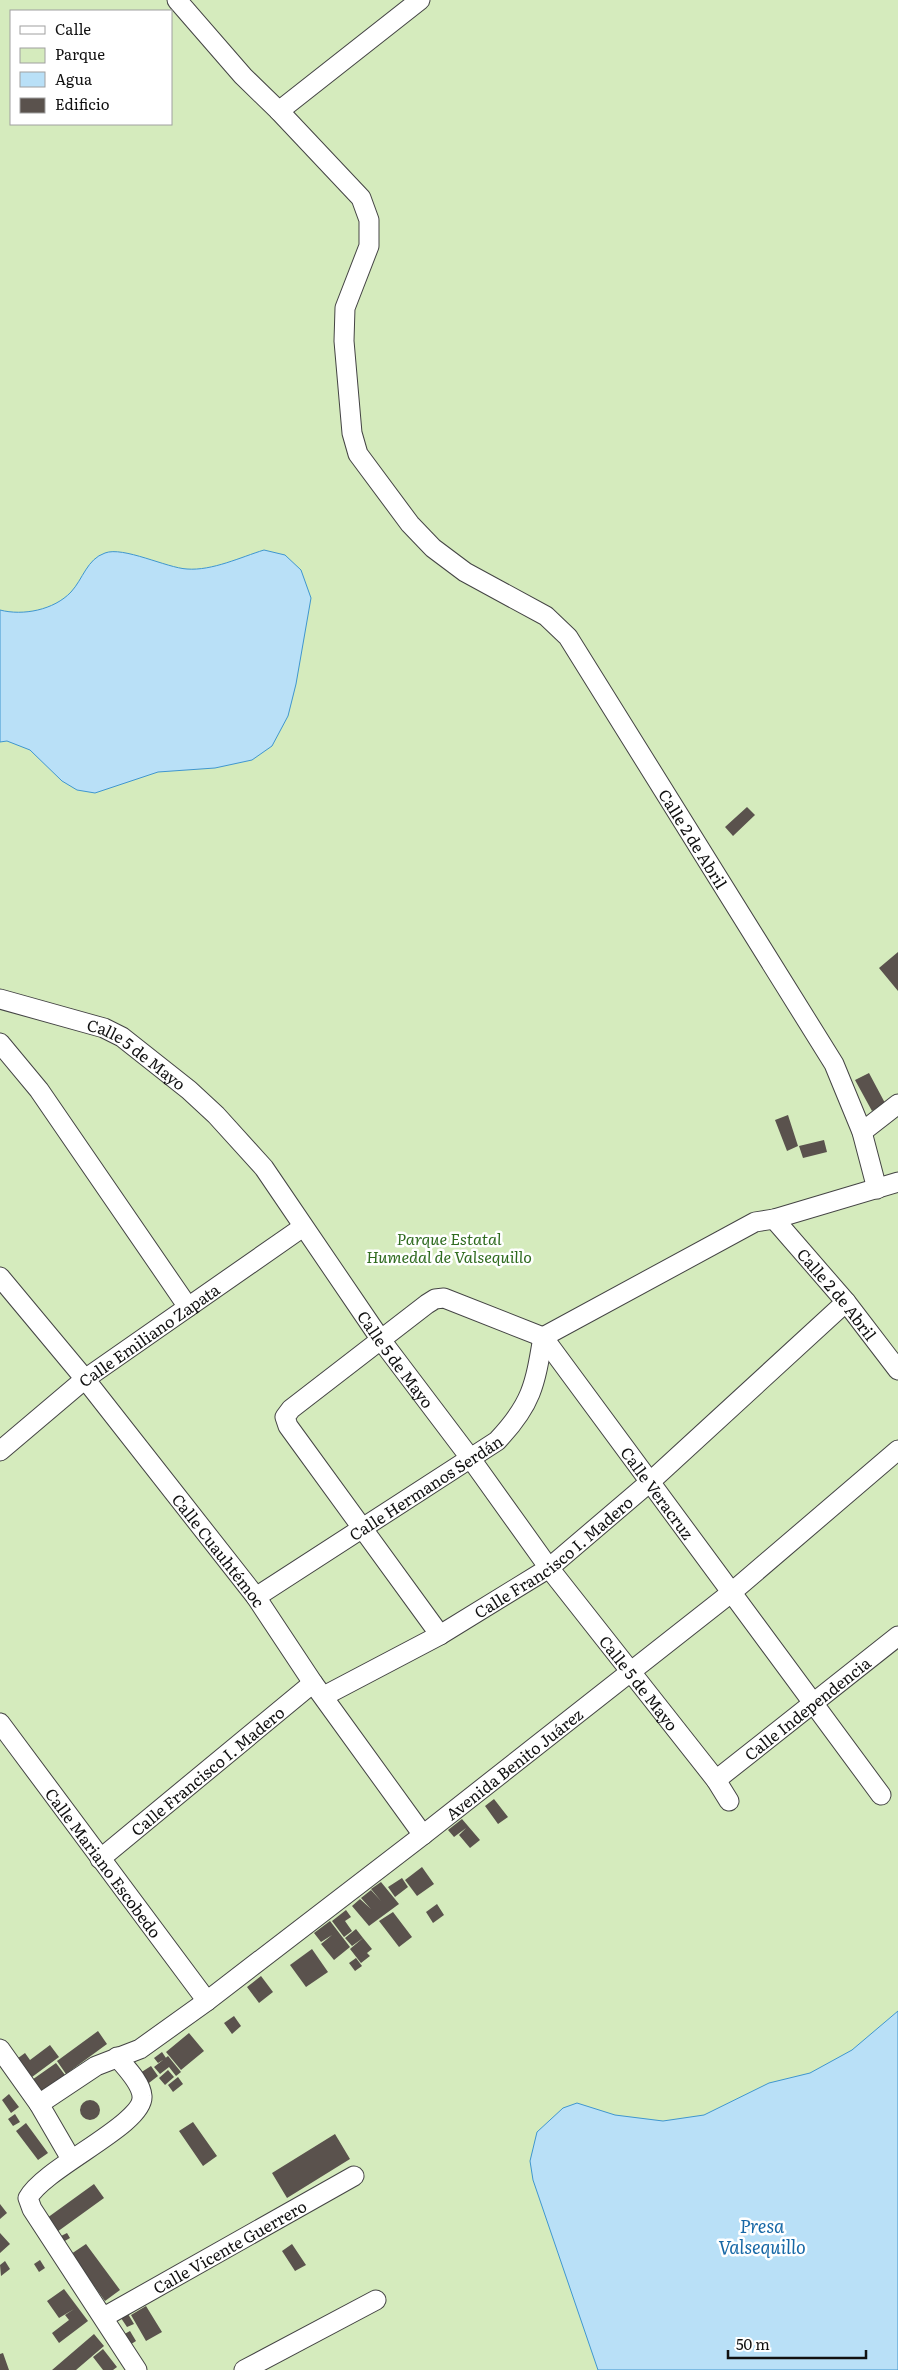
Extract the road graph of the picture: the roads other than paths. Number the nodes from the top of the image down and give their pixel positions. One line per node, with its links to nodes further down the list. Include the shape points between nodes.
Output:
1 (177, 0): 3 (street, Calle 2 de Abril, via 243,76)
2 (420, 0): 3 (street)
3 (280, 111): 7 (street, Calle 2 de Abril, via 361,198 369,220 369,246 345,308 344,341 352,433 358,454 410,524 433,548 465,572 546,616 568,637 834,1064)
4 (0, 999): 11 (street, Calle 5 de Mayo, via 104,1028 122,1037 216,1115 264,1168)
5 (0, 1043): 14 (street, via 39,1090)
6 (898, 1104): 7 (street)
7 (862, 1132): 9 (street, Calle 2 de Abril)
8 (898, 1182): 9 (street)
9 (878, 1189): 10 (street)
10 (774, 1220): 13 (street, Calle 2 de Abril); 15 (street, via 755,1222)
11 (303, 1227): 14 (street, Calle Emiliano Zapata); 16 (street, Calle 5 de Mayo)
12 (0, 1277): 18 (street, Calle Cuauhtémoc)
13 (846, 1302): 17 (street, Calle 2 de Abril); 22 (street, Calle Francisco I. Madero)
14 (188, 1307): 18 (street, Calle Emiliano Zapata)
15 (543, 1337): 16 (street, via 444,1298 427,1304); 21 (street, Calle Hermanos Serdán, via 530,1397 517,1420); 22 (street, Calle Veracruz)
16 (381, 1340): 21 (street, Calle 5 de Mayo); 23 (street, via 291,1408 285,1417 288,1426)
17 (898, 1370)
18 (85, 1379): 20 (street, Calle Emiliano Zapata); 26 (street, Calle Cuauhtémoc)
19 (898, 1450): 25 (street, Avenida Benito Juárez)
20 (0, 1451)
21 (471, 1459): 23 (street, Calle Hermanos Serdán); 24 (street, Calle 5 de Mayo)
22 (650, 1481): 24 (street, Calle Francisco I. Madero); 25 (street, Calle Veracruz)
23 (362, 1527): 26 (street, Calle Hermanos Serdán); 27 (street)
24 (549, 1568): 27 (street, Calle Francisco I. Madero); 29 (street, Calle 5 de Mayo)
25 (732, 1592): 29 (street, Avenida Benito Juárez); 31 (street, Calle Veracruz)
26 (256, 1597): 30 (street, Calle Cuauhtémoc)
27 (440, 1635): 30 (street, Calle Francisco I. Madero)
28 (898, 1636): 31 (street, Calle Independencia)
29 (630, 1672): 33 (street, Calle 5 de Mayo); 36 (street, Avenida Benito Juárez)
30 (319, 1689): 36 (street, Calle Cuauhtémoc); 37 (street, Calle Francisco I. Madero)
31 (813, 1703): 33 (street, Calle Independencia); 34 (street, Calle Veracruz)
32 (0, 1723): 37 (street, Calle Mariano Escobedo)
33 (716, 1780): 35 (street, Calle 5 de Mayo)
34 (881, 1795)
35 (729, 1801)
36 (423, 1835): 38 (street, Avenida Benito Juárez)
37 (100, 1859): 38 (street, Calle Mariano Escobedo)
38 (207, 2001): 40 (street, Avenida Benito Juárez, via 140,2049)
39 (0, 2050): 41 (street)
40 (117, 2057): 41 (street, Avenida Benito Juárez, via 96,2066); 42 (street, via 138,2084 142,2095 140,2108 132,2118)
41 (38, 2104): 42 (street)
42 (70, 2159): 45 (street, via 33,2188 28,2198 32,2209)
43 (354, 2176): 45 (street, Calle Vicente Guerrero)
44 (376, 2300): 47 (street)
45 (104, 2317): 46 (street)
46 (137, 2370)
47 (244, 2370)

